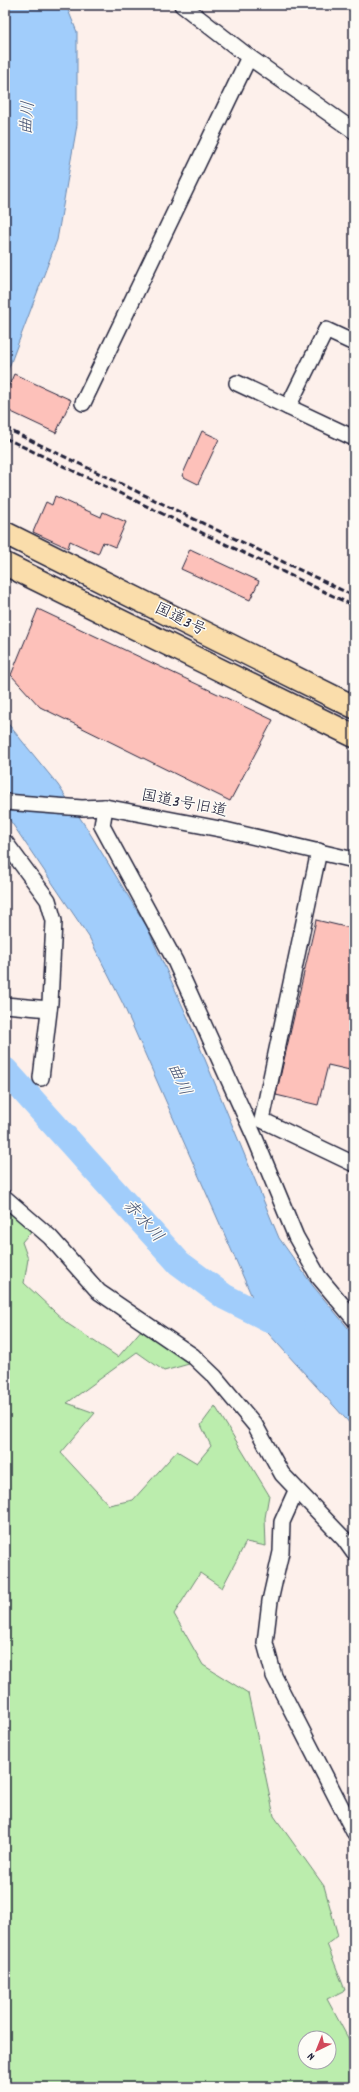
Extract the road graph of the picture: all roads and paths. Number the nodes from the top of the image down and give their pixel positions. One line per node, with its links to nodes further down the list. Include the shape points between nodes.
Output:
1 (182, 5): 2 (street)
2 (249, 57): 3 (street); 6 (street)
3 (353, 129)
4 (354, 343): 7 (street, via 326,330)
5 (237, 383): 7 (street)
6 (83, 403)
7 (288, 407): 8 (street)
8 (354, 438)
9 (5, 533): 11 (highway, 国道3号)
10 (5, 564): 12 (highway, 国道3号)
11 (354, 707)
12 (354, 736)
13 (5, 802): 14 (street, 国道3号旧道, via 82,808)
14 (105, 807): 16 (street, 国道3号旧道); 23 (street, via 102,826 175,960 255,1138 296,1238 318,1276)
15 (5, 842): 19 (street, via 48,900 54,921)
16 (319, 851): 17 (street, 国道3号旧道); 21 (street, via 262,1120)
17 (354, 860)
18 (5, 1005): 19 (street)
19 (49, 1009): 20 (street)
20 (41, 1078)
21 (354, 1164)
22 (5, 1198): 24 (street, via 50,1237 99,1292 193,1356 215,1377 255,1424 282,1474)
23 (348, 1312)
24 (296, 1491): 25 (street); 26 (street, via 282,1522 281,1552 270,1601 265,1642 274,1676)
25 (354, 1553)
26 (354, 1832)

